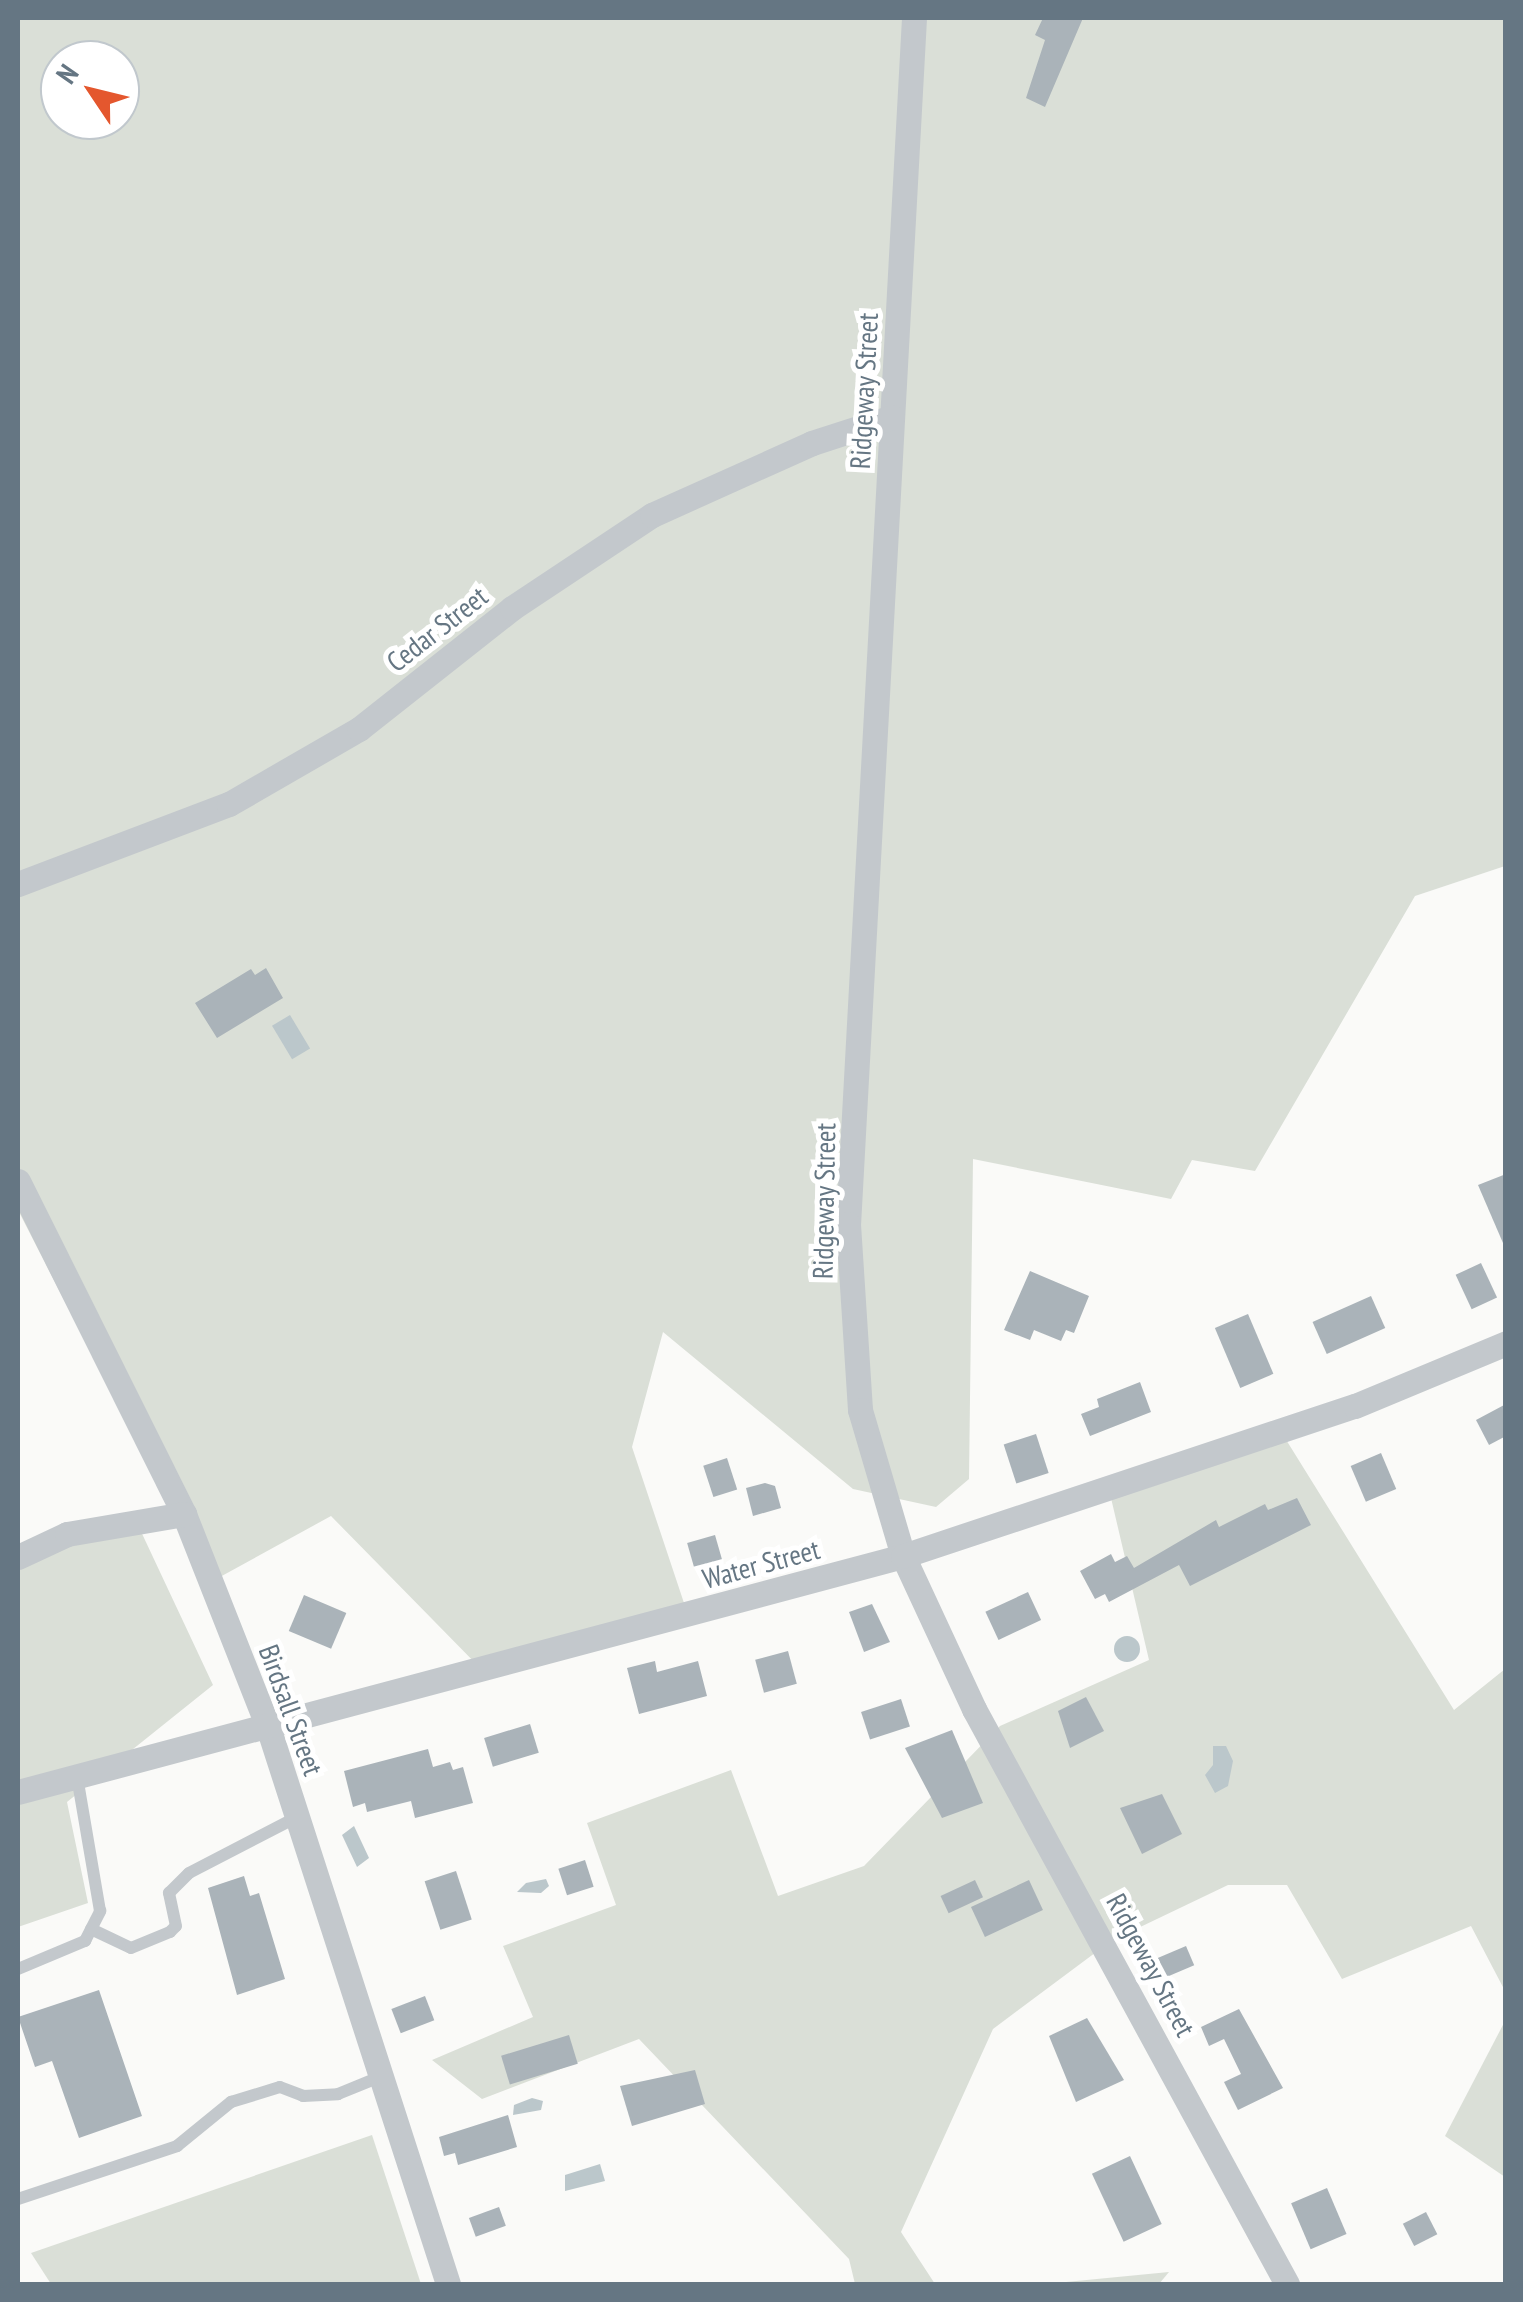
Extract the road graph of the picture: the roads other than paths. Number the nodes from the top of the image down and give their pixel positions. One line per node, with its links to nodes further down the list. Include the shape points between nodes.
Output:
1 (914, 18): 2 (street, Ridgeway Street)
2 (892, 416): 3 (street, Cedar Street, via 812,443 652,515 512,608 359,729 229,804); 8 (street, Ridgeway Street, via 848,1224 860,1410)
3 (18, 884)
4 (18, 1182): 6 (street, Birdsall Street)
5 (1506, 1344): 8 (street, Water Street, via 1355,1406)
6 (184, 1514): 7 (street, via 67,1534); 9 (street, Birdsall Street)
7 (18, 1556)
8 (903, 1556): 9 (street, Water Street); 18 (street, Ridgeway Street, via 974,1709)
9 (269, 1730): 10 (street, Water Street); 12 (street, Birdsall Street)
10 (77, 1777): 11 (street, Water Street); 13 (lane, via 100,1912)
11 (18, 1792)
12 (298, 1817): 13 (lane, via 189,1873 170,1892 176,1926 170,1932 131,1948); 15 (street, Birdsall Street)
13 (91, 1929): 14 (lane, via 85,1941)
14 (18, 1968)
15 (382, 2076): 16 (lane, via 338,2094 303,2096 280,2086 230,2102 177,2146); 17 (street, Birdsall Street)
16 (18, 2198)
17 (448, 2284)
18 (1287, 2284)

